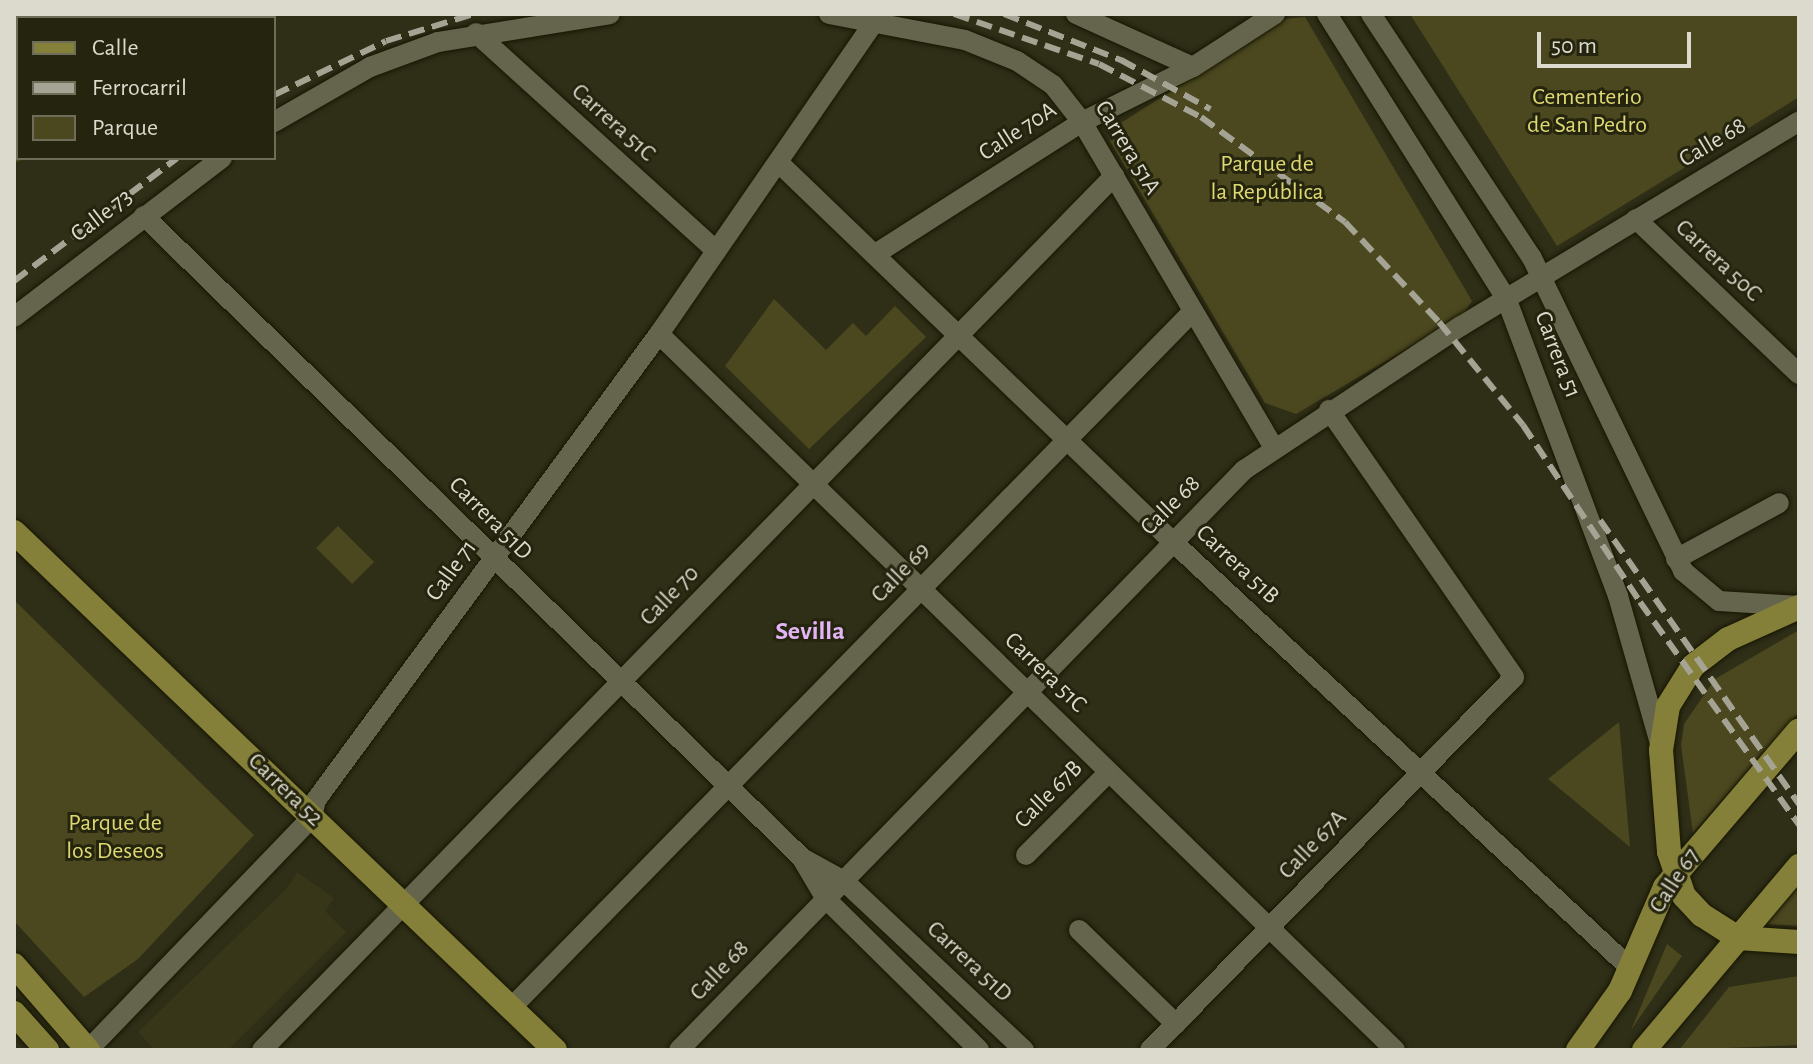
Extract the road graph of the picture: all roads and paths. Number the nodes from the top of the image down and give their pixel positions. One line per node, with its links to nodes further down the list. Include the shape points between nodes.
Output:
1 (488, 14): 9 (street)
2 (610, 14): 9 (street)
3 (829, 14): 8 (street, Carrera 51A)
4 (1076, 14): 10 (street)
5 (1275, 14): 10 (street, Calle 70A)
6 (1327, 14): 22 (street, Carrera 51)
7 (1371, 14): 21 (street, Carrera 51)
8 (878, 17): 13 (street, Carrera 51A, via 965,40 1017,61 1053,85); 15 (street, Calle 71)
9 (476, 33): 11 (street, via 370,67); 19 (street, Carrera 51C)
10 (1193, 67): 13 (street, Calle 70A)
11 (276, 121)
12 (1799, 121): 18 (street, Calle 68)
13 (1082, 122): 16 (street, Carrera 51A); 20 (street, Calle 70A)
14 (219, 160): 17 (street, Calle 73)
15 (778, 162): 19 (street, Calle 71); 20 (street, Carrera 51B)
16 (1114, 176): 23 (street, Carrera 51A); 26 (street, Calle 70)
17 (144, 216): 24 (street, Calle 73); 35 (street, Carrera 51D)
18 (1636, 219): 21 (street, Calle 68); 27 (street, Carrera 50C)
19 (716, 251): 25 (street, Calle 71)
20 (877, 253): 26 (street, Carrera 51B)
21 (1543, 276): 22 (street, Calle 68); 36 (street, Carrera 51)
22 (1506, 298): 28 (street, Calle 68); 42 (street, Carrera 51, via 1618,596)
23 (1193, 311): 29 (street, Calle 69); 30 (street, Carrera 51A)
24 (14, 317)
25 (659, 334): 31 (street, Carrera 51C); 35 (street, Calle 71)
26 (958, 336): 29 (street, Carrera 51B); 31 (street, Calle 70)
27 (1799, 374)
28 (1329, 410): 30 (street, Calle 68); 44 (street, Calle 67A, via 1514,677)
29 (1067, 440): 34 (street, Carrera 51B); 37 (street, Calle 69)
30 (1273, 446): 34 (street, Calle 68)
31 (814, 484): 37 (street, Carrera 51C); 39 (street, Calle 70)
32 (1779, 503): 36 (street)
33 (14, 532): 46 (main road, Carrera 52)
34 (1172, 541): 40 (street, Calle 68); 44 (street, Carrera 51B)
35 (494, 559): 39 (street, Carrera 51D); 46 (street, Calle 71, via 316,800)
36 (1676, 559): 38 (street, Carrera 51, via 1690,580 1719,601)
37 (921, 589): 40 (street, Carrera 51C); 45 (street, Calle 69)
38 (1799, 606): 42 (main road, via 1728,639 1693,666 1668,706)
39 (621, 685): 45 (street, Carrera 51D); 53 (street, Calle 70)
40 (1027, 692): 43 (street, Carrera 51C); 51 (street, Calle 68)
41 (1799, 730): 50 (main road, Calle 67)
42 (1661, 750): 50 (main road)
43 (1109, 772): 47 (street, Calle 67B); 54 (street, Carrera 51C)
44 (1420, 772): 54 (street, Calle 67A); 59 (street, Carrera 51B)
45 (727, 787): 48 (street, Carrera 51D); 60 (street, Calle 69)
46 (312, 817): 53 (main road, Carrera 52); 64 (street, Calle 71)
47 (1026, 855)
48 (801, 857): 51 (street, Carrera 51D); 52 (street, Carrera 51D)
49 (1799, 866): 56 (main road)
50 (1674, 875): 56 (main road, via 1702,915); 59 (main road, Calle 67)
51 (844, 881): 52 (street, Calle 68); 69 (street, Carrera 51D)
52 (826, 899): 67 (street, Calle 68); 68 (street, Carrera 51D)
53 (405, 904): 60 (main road, Carrera 52); 65 (street, Calle 70)
54 (1269, 928): 62 (street, Calle 67A); 71 (street, Carrera 51C)
55 (1079, 930): 62 (street)
56 (1738, 938): 57 (main road); 73 (main road)
57 (1799, 942)
58 (14, 965): 64 (main road)
59 (1630, 968): 72 (main road, Calle 67, via 1608,1011)
60 (511, 1008): 66 (main road, Carrera 52)
61 (14, 1013): 63 (main road)
62 (1176, 1024): 70 (street, Calle 67A)
63 (47, 1050)
64 (88, 1050)
65 (262, 1050)
66 (555, 1050)
67 (679, 1050)
68 (979, 1050)
69 (1024, 1050)
70 (1150, 1050)
71 (1395, 1050)
72 (1578, 1050)
73 (1644, 1050)

